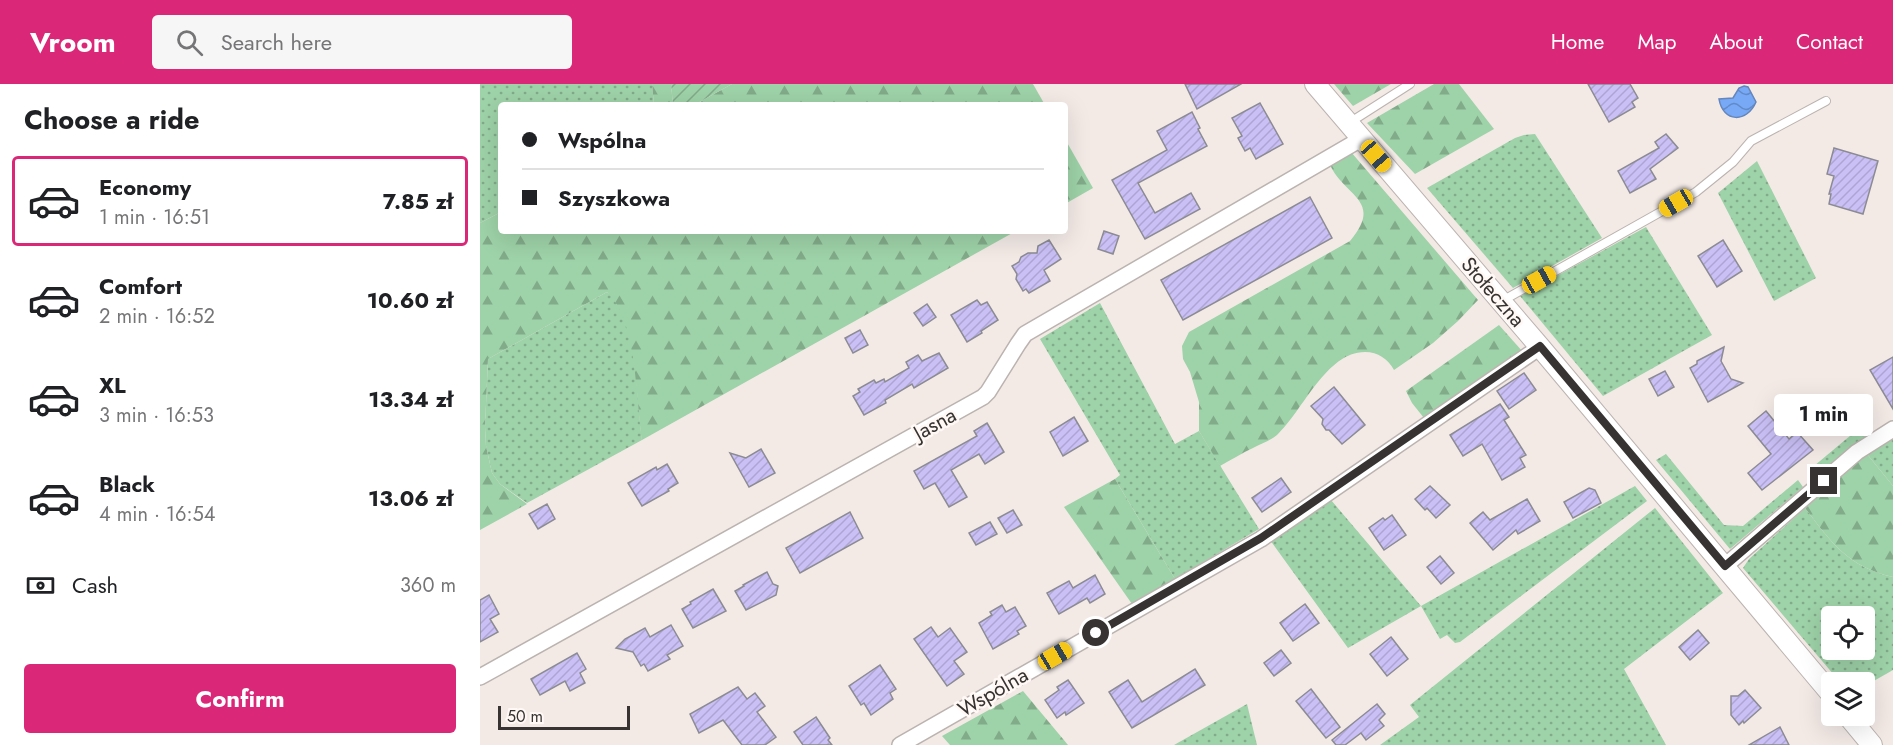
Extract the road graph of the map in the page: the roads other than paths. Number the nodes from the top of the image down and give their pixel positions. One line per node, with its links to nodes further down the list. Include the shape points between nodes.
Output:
1 (1315, 84): 4 (street, Stołeczna)
2 (1410, 84): 4 (lane)
3 (1826, 101): 6 (lane, via 1751,141 1733,162 1696,192)
4 (1348, 124): 5 (street, Stołeczna)
5 (1361, 139): 6 (street, Stołeczna); 10 (street, Jasna, via 1026,334 983,397)
6 (1500, 302): 7 (street, Stołeczna)
7 (1540, 346): 9 (street, Stołeczna); 13 (street, Wspólna, via 1261,538)
8 (1893, 429): 9 (street, via 1857,452)
9 (1725, 566): 11 (street, Stołeczna)
10 (480, 677)
11 (1821, 682)
12 (1856, 726): 14 (street)
13 (900, 745)
14 (1872, 745)

